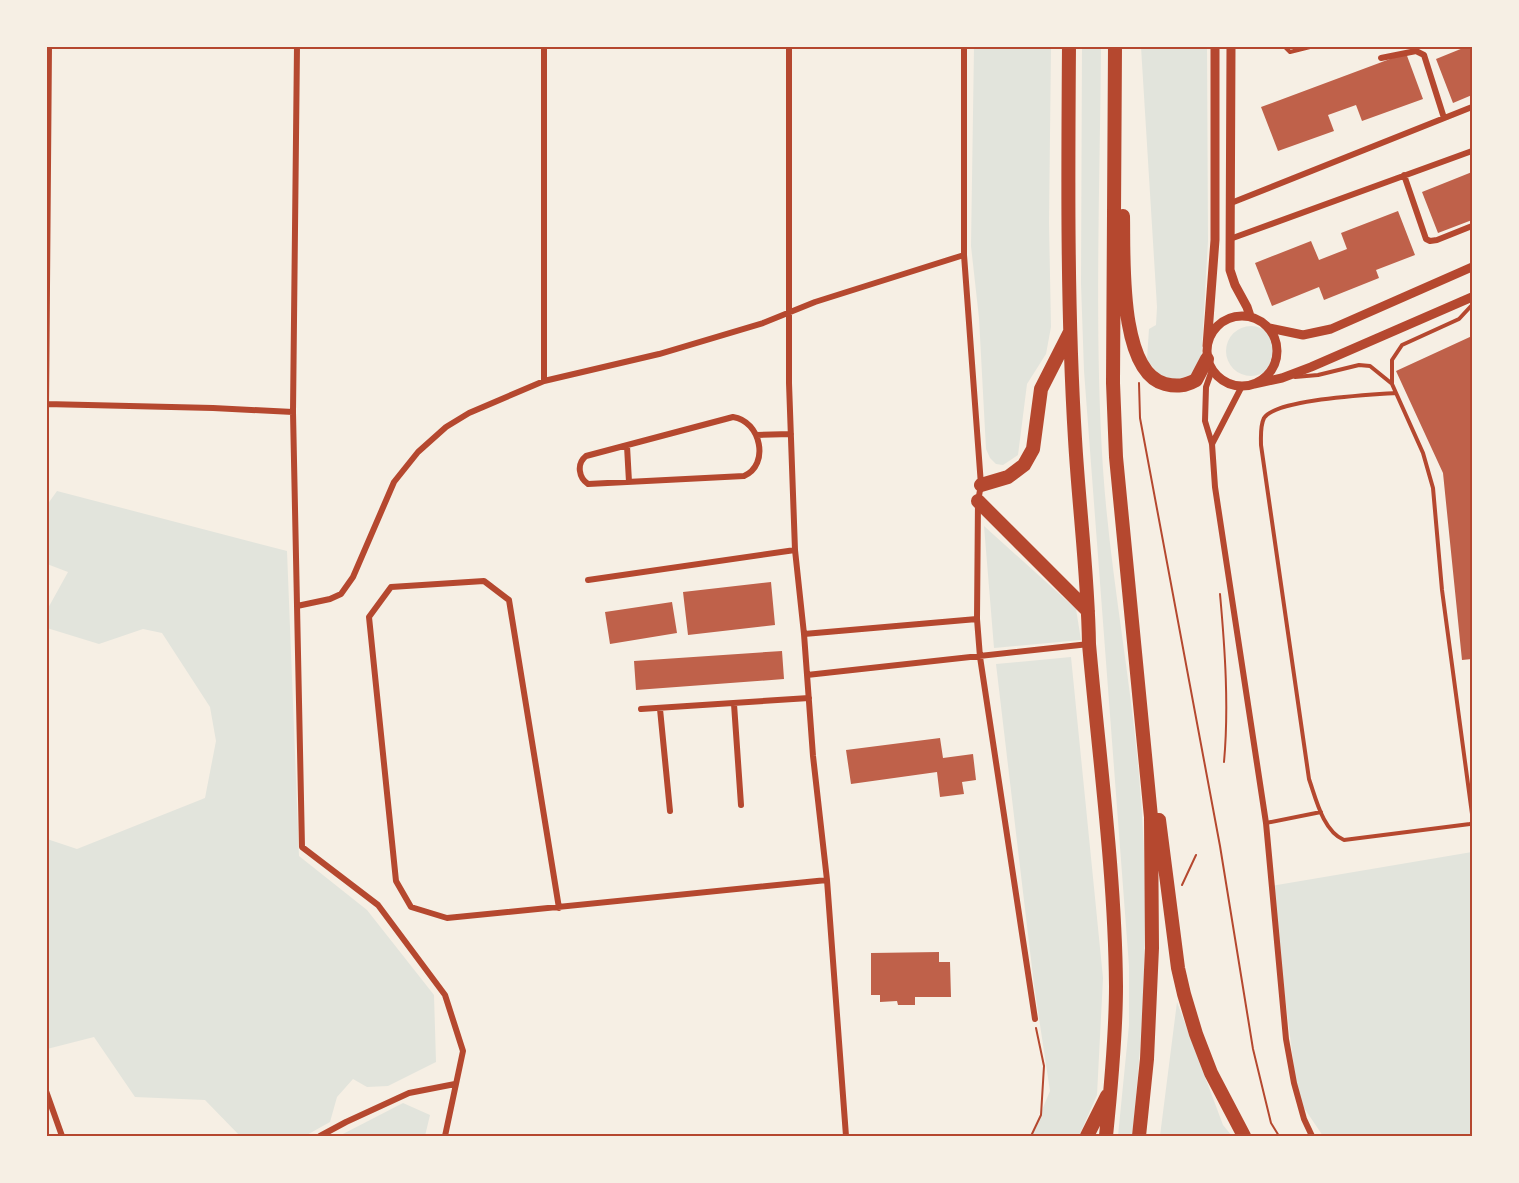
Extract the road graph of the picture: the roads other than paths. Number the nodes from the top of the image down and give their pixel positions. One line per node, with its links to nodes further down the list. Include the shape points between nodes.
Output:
1 (49, 46): 35 (street)
2 (297, 46): 36 (street)
3 (544, 46): 30 (street)
4 (789, 46): 24 (street)
5 (964, 46): 20 (street)
6 (1069, 46): 27 (highway)
7 (1116, 46): 28 (highway, via 1126,303 1132,341 1139,363 1148,374 1177,387 1196,380); 57 (highway, via 1113,383 1116,457)
8 (1215, 46): 28 (street, via 1215,240)
9 (1231, 46): 17 (street)
10 (1284, 46): 11 (lane, via 1294,53)
11 (1314, 46)
12 (1381, 58): 14 (street, via 1416,51 1424,56)
13 (1473, 107): 14 (street)
14 (1444, 118): 17 (street)
15 (1473, 151): 16 (street)
16 (1404, 175): 18 (street, via 1426,239 1437,240); 19 (street)
17 (1231, 203): 19 (street)
18 (1473, 226)
19 (1230, 239): 25 (street, via 1230,270)
20 (964, 255): 24 (street); 42 (street)
21 (1473, 267): 26 (street, via 1331,329 1303,335)
22 (1473, 297): 29 (street)
23 (1473, 305): 32 (lane, via 1459,319 1402,345 1392,360)
24 (788, 312): 30 (street, via 660,354); 37 (street)
25 (1250, 316): 26 (street); 28 (street, via 1238,316 1218,325 1210,335)
26 (1269, 328): 31 (street, via 1275,337 1276,359 1272,370)
27 (1071, 330): 42 (highway, via 1041,389 1033,449 1024,465 1008,477); 47 (highway)
28 (1208, 358): 33 (street, via 1231,384); 39 (street, via 1205,421)
29 (1282, 378): 31 (street); 32 (lane, via 1318,375 1359,365 1370,366)
30 (544, 381): 46 (street, via 469,412 418,452 394,482 348,586 330,599)
31 (1254, 384): 33 (street)
32 (1392, 384): 34 (lane)
33 (1242, 386): 39 (street)
34 (1395, 393): 60 (lane, via 1334,397 1274,409 1265,417 1261,430 1309,779); 61 (lane, via 1423,453 1434,488 1442,591)
35 (47, 405): 36 (street)
36 (293, 412): 46 (street)
37 (791, 434): 38 (street); 44 (street)
38 (757, 435): 40 (street, via 748,422 733,417); 41 (street, via 758,463 744,476)
39 (1212, 444): 62 (street, via 1215,487)
40 (627, 446): 41 (street); 41 (street, via 586,456 580,464 580,475 588,484)
41 (629, 482)
42 (981, 485): 43 (street)
43 (978, 501): 47 (highway); 48 (street)
44 (795, 550): 45 (street); 49 (street)
45 (588, 580)
46 (297, 606): 67 (street, via 302,847 378,905 445,995 463,1051)
47 (1088, 611): 50 (highway)
48 (977, 619): 49 (street); 51 (street)
49 (804, 634): 52 (street)
50 (1089, 644): 51 (street); 68 (highway, via 1115,932)
51 (980, 657): 52 (street); 66 (street)
52 (807, 675): 53 (street)
53 (809, 698): 54 (street); 64 (street)
54 (734, 704): 56 (street); 58 (street)
55 (641, 709): 56 (street)
56 (660, 709): 59 (street)
57 (1143, 723): 76 (highway, via 1151,817 1152,895 1147,1059); 77 (highway, via 1184,994 1211,1073)
58 (741, 805)
59 (670, 811)
60 (1321, 812): 62 (lane); 63 (lane, via 1331,830 1344,840)
61 (1473, 814)
62 (1266, 823): 78 (street, via 1286,1039 1294,1083)
63 (1473, 823)
64 (827, 880): 65 (street); 73 (street)
65 (559, 908): 65 (street, via 509,600 484,581 391,588 369,617 396,881 411,907 447,918)
66 (1035, 1019)
67 (455, 1084): 71 (street, via 409,1093); 72 (street)
68 (1111, 1086): 74 (highway); 75 (highway)
69 (46, 1091): 70 (street)
70 (62, 1137)
71 (320, 1137)
72 (445, 1137)
73 (846, 1137)
74 (1088, 1137)
75 (1106, 1137)
76 (1139, 1137)
77 (1244, 1137)
78 (1312, 1137)

